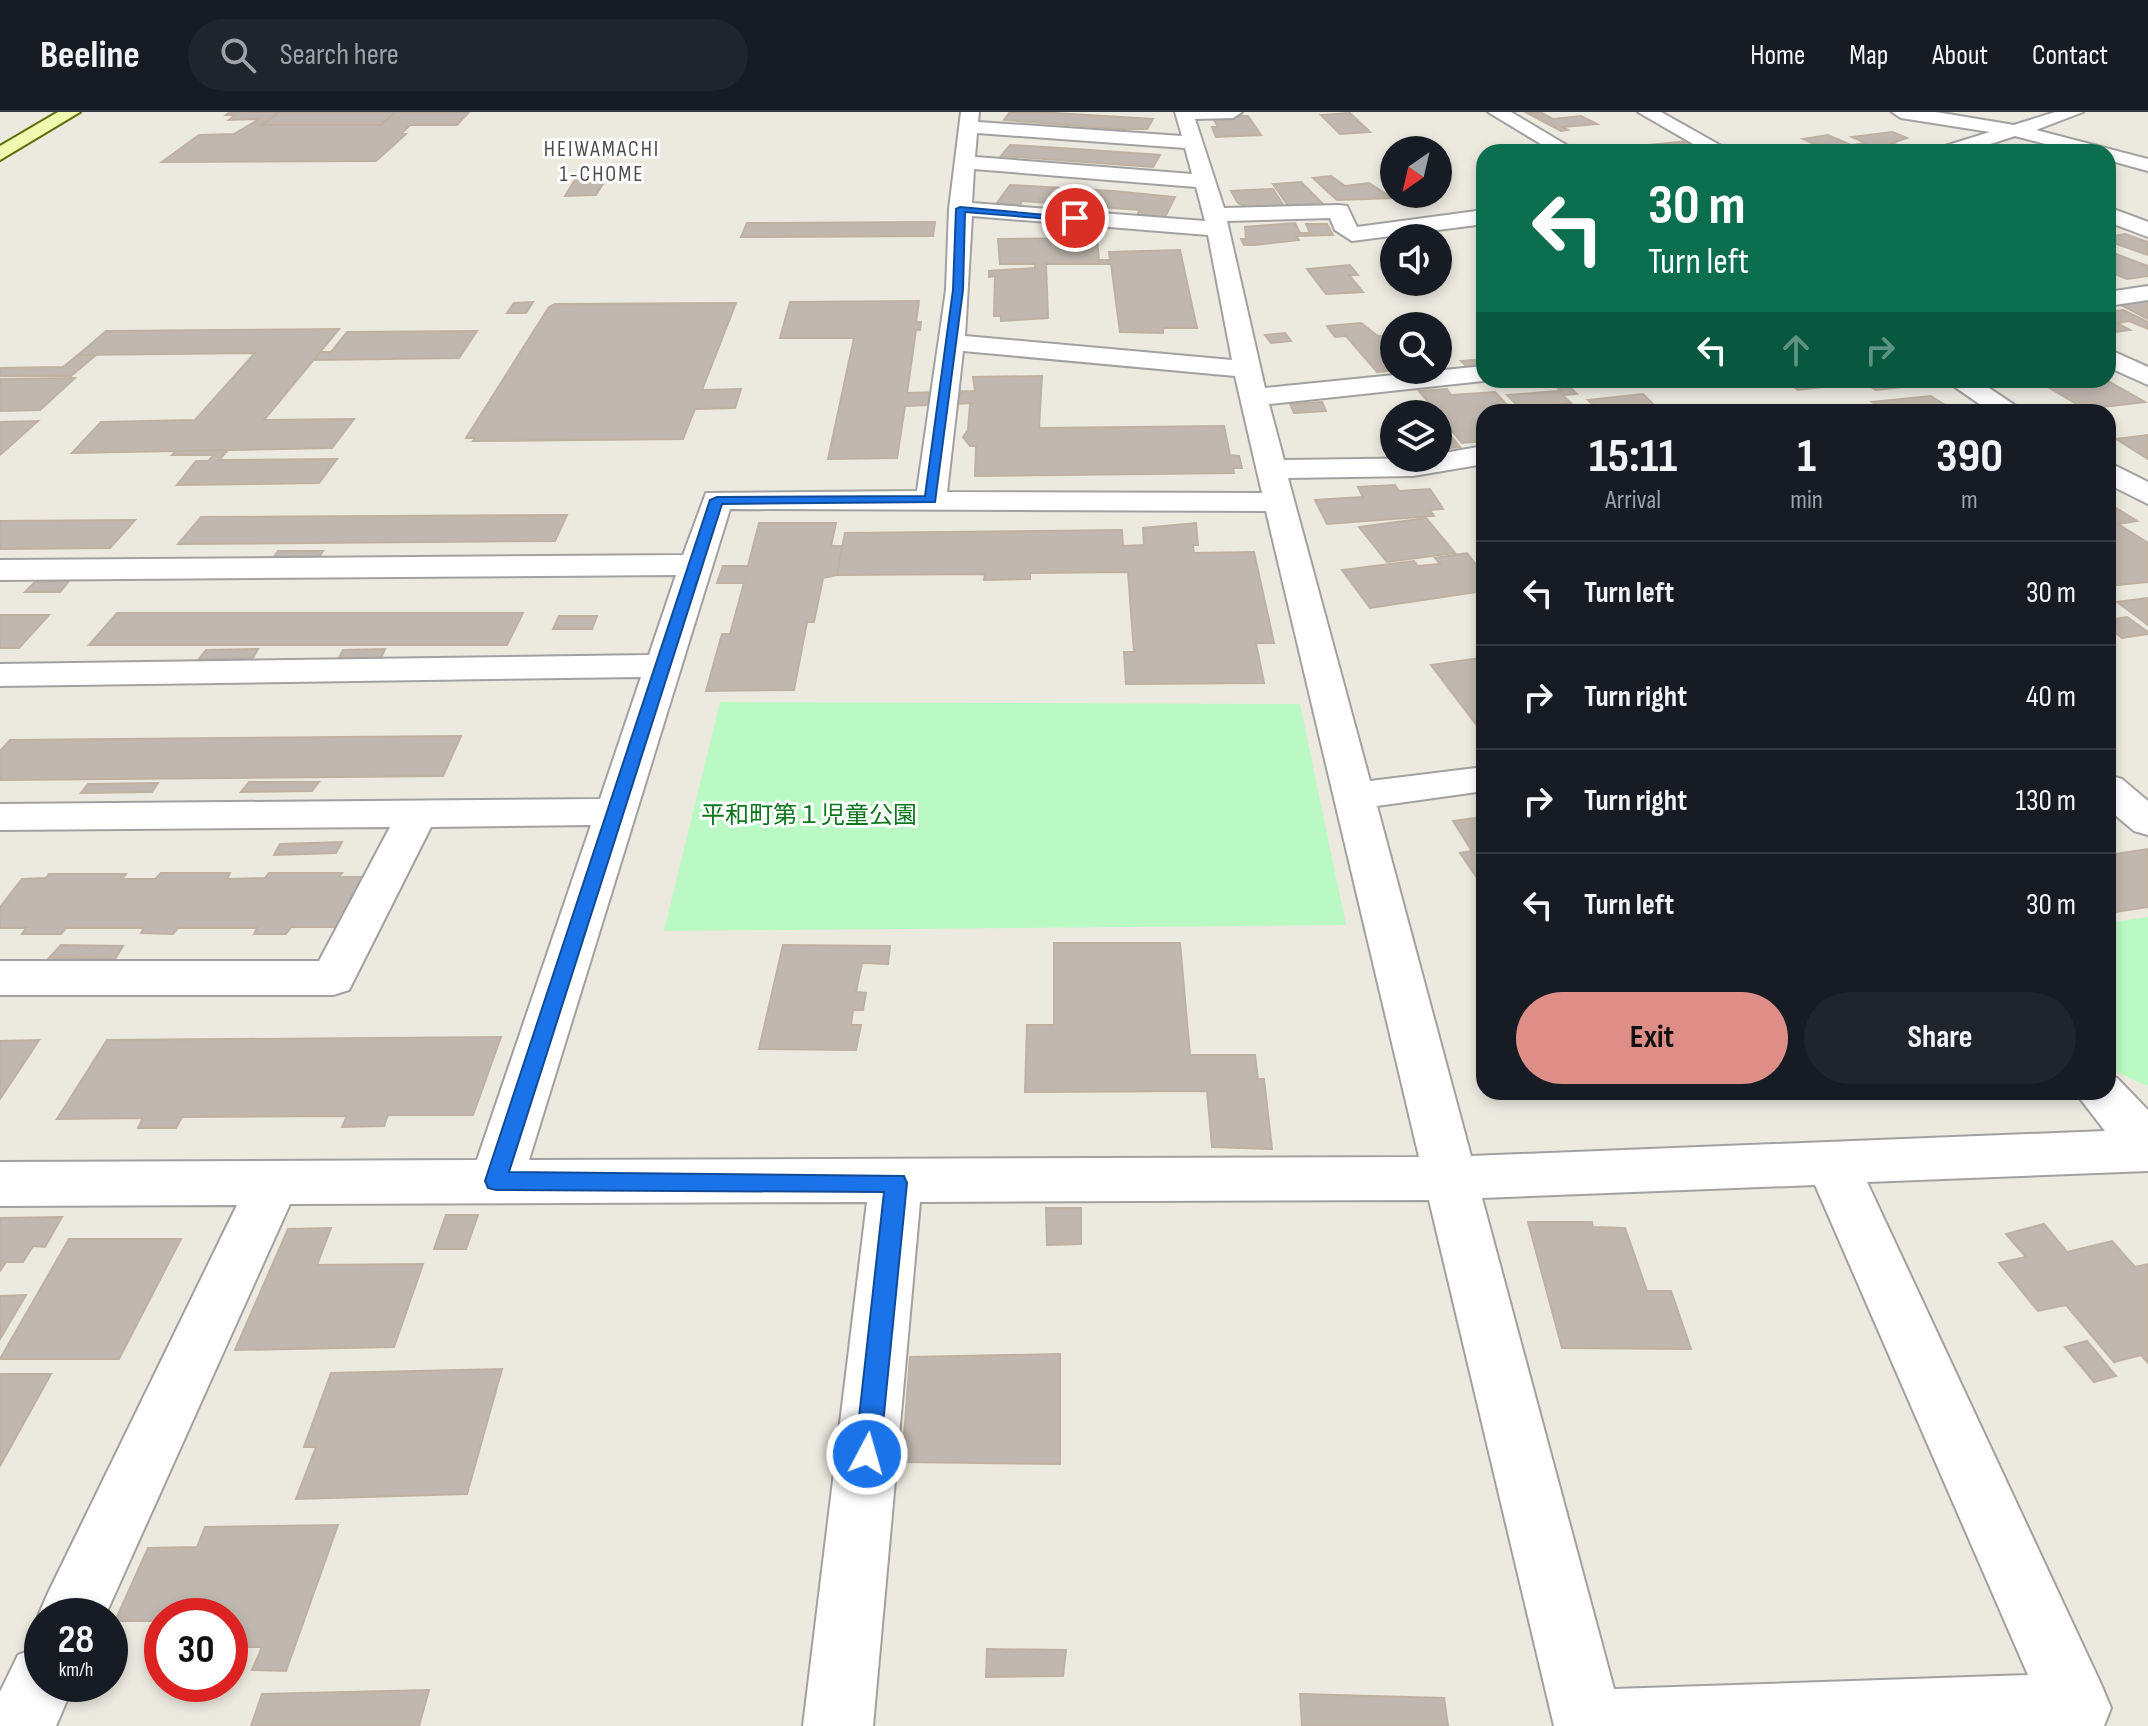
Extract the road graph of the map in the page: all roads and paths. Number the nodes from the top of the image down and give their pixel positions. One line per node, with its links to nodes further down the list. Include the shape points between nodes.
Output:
1 (71, 112): 15 (main road)
2 (1233, 112): 7 (street)
3 (1497, 112): 11 (street)
4 (1647, 112): 12 (street)
5 (1901, 112): 9 (street)
6 (2074, 112): 9 (street)
7 (1184, 113): 10 (street)
8 (969, 119): 10 (street); 17 (street)
9 (2013, 130): 13 (street); 14 (street)
10 (1193, 143): 19 (street)
11 (1554, 144)
12 (1707, 144)
13 (1970, 144)
14 (2068, 144)
15 (0, 154)
16 (2116, 156): 18 (street)
17 (964, 162): 19 (street); 20 (street)
18 (2148, 165)
19 (1204, 181): 23 (street)
20 (960, 209): 23 (street); 27 (street)
21 (2116, 217): 24 (street)
22 (1476, 218): 23 (street, via 1352,234 1339,211)
23 (1216, 222): 31 (street)
24 (2148, 230)
25 (2148, 293): 26 (street)
26 (2116, 298)
27 (951, 342): 31 (street); 36 (street)
28 (2116, 361): 30 (street)
29 (1476, 374): 31 (street)
30 (2148, 377)
31 (1250, 383): 35 (street)
32 (1971, 388): 33 (street)
33 (1998, 404)
34 (1476, 456): 35 (street)
35 (1277, 486): 36 (street); 43 (street)
36 (931, 500): 37 (street, via 717,500)
37 (696, 565): 38 (street); 39 (street)
38 (0, 570)
39 (664, 666): 40 (street); 44 (street)
40 (0, 675)
41 (1476, 780): 43 (street)
42 (2116, 795): 47 (street)
43 (1356, 796): 53 (street)
44 (617, 812): 45 (street); 55 (street)
45 (417, 814): 46 (street); 48 (street, via 333,978)
46 (0, 817)
47 (2148, 822)
48 (0, 978)
49 (2107, 1100): 50 (street)
50 (2148, 1144)
51 (2148, 1150): 52 (street)
52 (1832, 1163): 53 (street); 62 (street, via 2077,1708)
53 (1453, 1178): 56 (street); 62 (street)
54 (275, 1180): 55 (street); 57 (street); 58 (street)
55 (496, 1181): 56 (street)
56 (896, 1183): 61 (street)
57 (0, 1184)
58 (79, 1598)
59 (31, 1702): 60 (street)
60 (20, 1726)
61 (838, 1726)
62 (1589, 1726)

